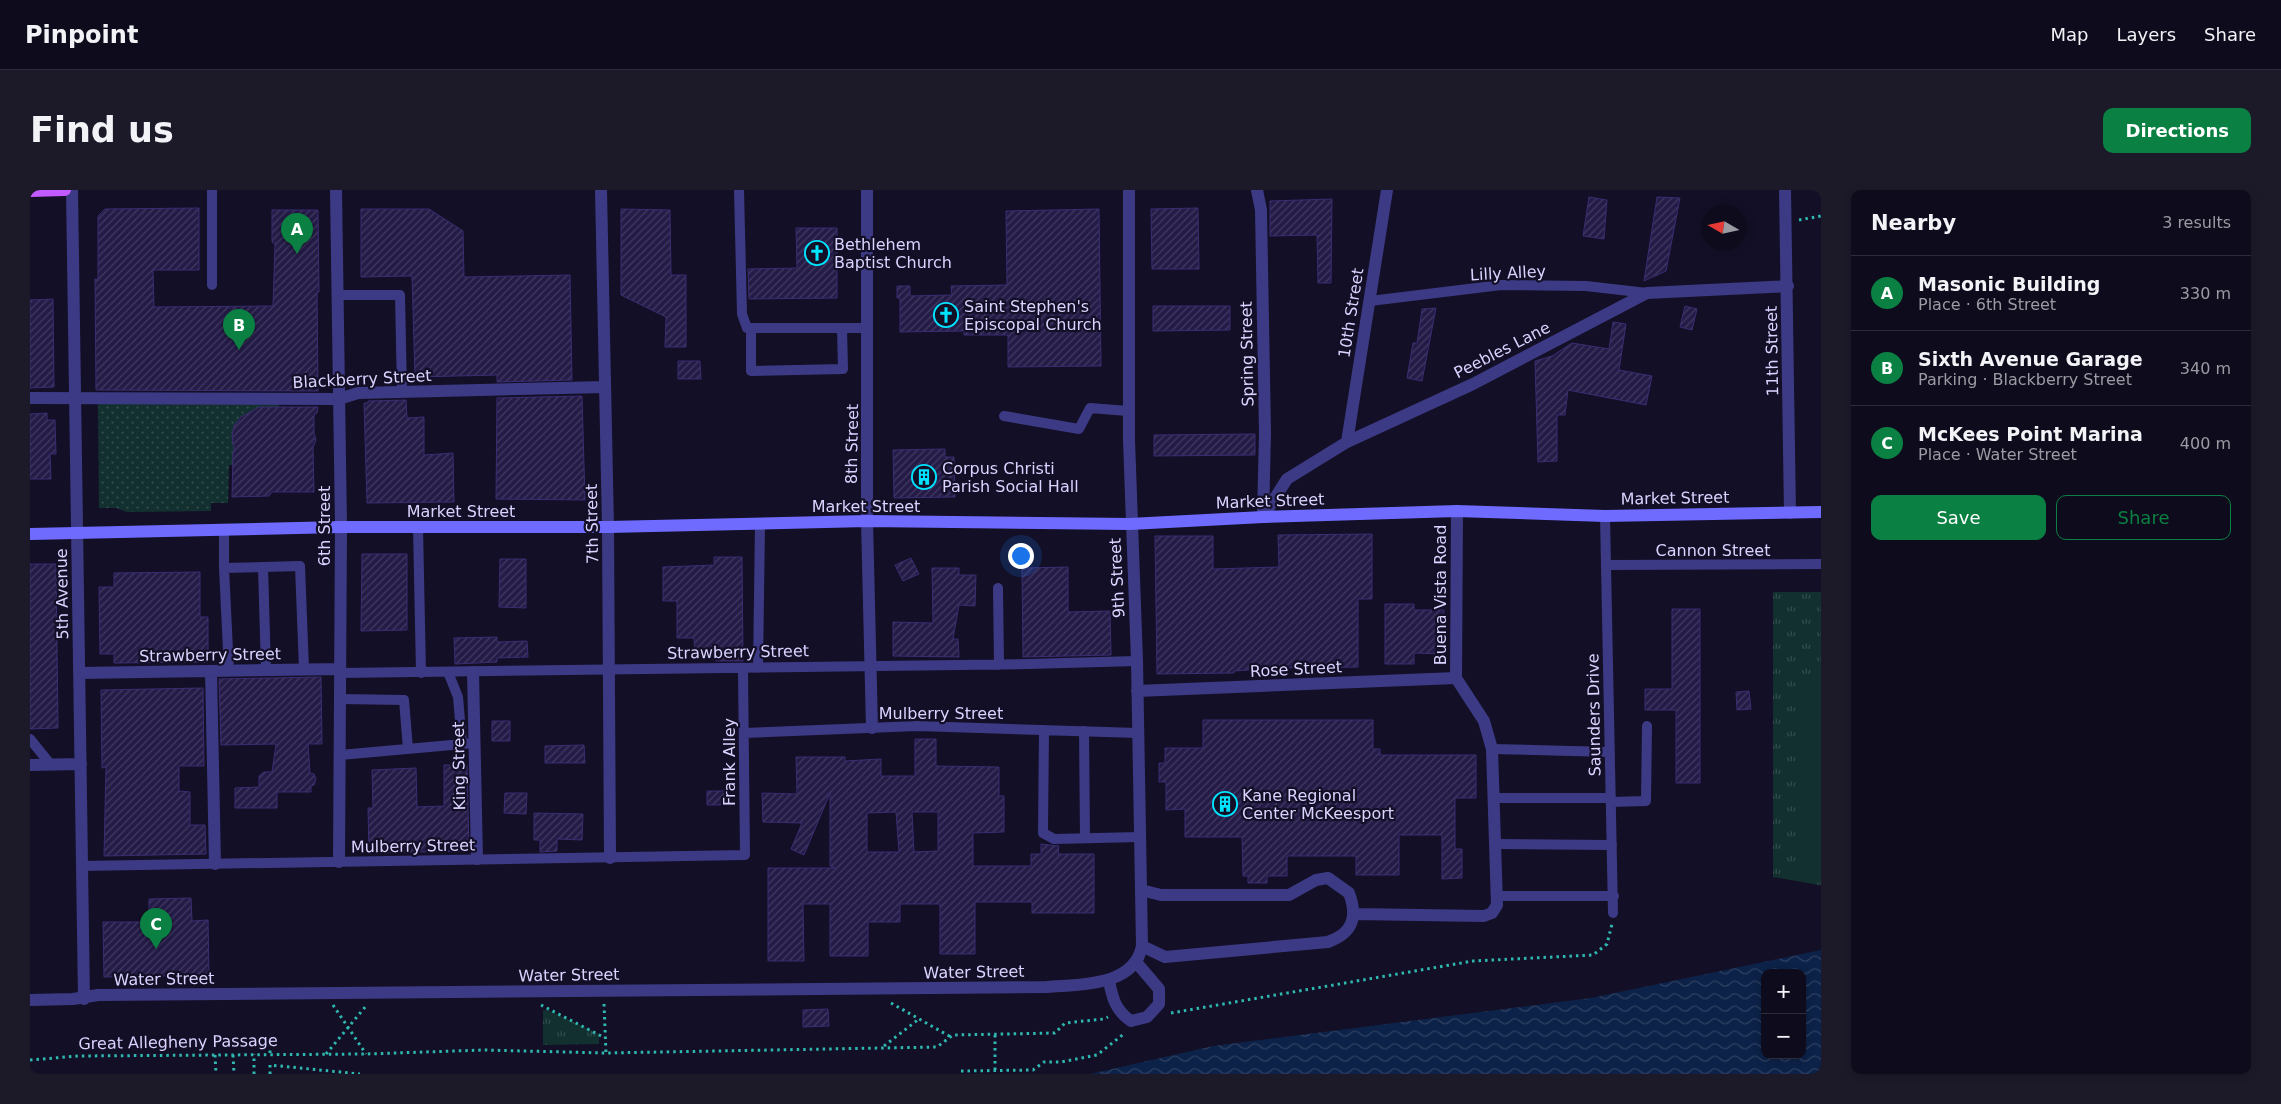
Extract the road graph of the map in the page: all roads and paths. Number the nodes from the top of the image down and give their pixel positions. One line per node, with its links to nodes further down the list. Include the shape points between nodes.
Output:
1 (65, 190): 12 (main road)
2 (72, 190): 26 (street, 5th Avenue)
3 (212, 190): 15 (lane)
4 (336, 190): 18 (street, 6th Street)
5 (601, 190): 23 (street, 7th Street)
6 (739, 190): 20 (lane, via 742,314 747,328)
7 (867, 190): 22 (street, 8th Street)
8 (1129, 190): 28 (street, 9th Street)
9 (1257, 190): 35 (street, Spring Street, via 1261,210)
10 (1387, 190): 19 (street, 10th Street)
11 (1785, 190): 14 (street, 11th Street)
12 (30, 191)
13 (1821, 216): 14 (path)
14 (1786, 222): 16 (street, 11th Street)
15 (212, 285)
16 (1788, 286): 17 (street, Peebles Lane); 32 (street, 11th Street)
17 (1647, 293): 19 (lane, Lilly Alley, via 1586,286 1501,285); 30 (street, Peebles Lane, via 1473,384)
18 (338, 295): 24 (lane, via 400,295); 27 (street, 6th Street)
19 (1370, 301): 30 (street, 10th Street)
20 (751, 328): 21 (lane); 21 (lane, via 751,371 842,369)
21 (842, 328): 22 (lane)
22 (868, 328): 36 (street, 8th Street)
23 (605, 387): 24 (street, Blackberry Street); 41 (street, 7th Street)
24 (402, 392): 27 (street, Blackberry Street, via 358,393)
25 (30, 398): 26 (street, Blackberry Street)
26 (76, 398): 27 (street, Blackberry Street); 43 (street, 5th Avenue)
27 (339, 399): 39 (street, 6th Street)
28 (1128, 411): 29 (lane, via 1090,408 1079,428); 38 (street, 9th Street)
29 (1004, 416)
30 (1347, 442): 35 (street, Peebles Lane, via 1288,478)
31 (1457, 511): 34 (main road, Market Street); 35 (main road, Market Street); 65 (street, Buena Vista Road)
32 (1790, 512): 33 (main road, Market Street); 34 (main road, Market Street)
33 (1821, 512)
34 (1605, 516): 46 (lane, Saunders Drive)
35 (1263, 517): 38 (main road, Market Street)
36 (867, 521): 37 (main road, Market Street); 38 (main road, Market Street); 52 (street, 8th Street)
37 (760, 524): 41 (main road, Market Street); 53 (lane)
38 (1130, 524): 50 (street, 9th Street)
39 (340, 527): 40 (main road, Market Street); 42 (main road, Market Street); 59 (street, 6th Street)
40 (418, 527): 41 (main road, Market Street); 64 (lane)
41 (608, 527): 60 (street, 7th Street)
42 (224, 530): 43 (main road, Market Street); 48 (lane)
43 (77, 533): 44 (main road, Market Street); 63 (street, 5th Avenue)
44 (30, 534)
45 (1821, 564): 46 (lane, Cannon Street)
46 (1606, 565): 78 (lane, Saunders Drive)
47 (263, 567): 48 (lane); 54 (lane, via 300,566); 56 (lane)
48 (224, 568): 58 (lane)
49 (998, 588): 51 (lane)
50 (1137, 661): 51 (lane, Strawberry Street); 66 (street, 9th Street)
51 (999, 665): 52 (lane, Strawberry Street)
52 (872, 666): 53 (lane, Strawberry Street); 69 (street, 8th Street)
53 (758, 668): 55 (lane, Strawberry Street)
54 (304, 669): 56 (street, Strawberry Street); 59 (street, Strawberry Street)
55 (743, 669): 60 (lane, Strawberry Street); 73 (lane, Frank Alley)
56 (266, 670): 58 (street, Strawberry Street)
57 (211, 671): 58 (street, Strawberry Street); 63 (street, Strawberry Street); 93 (street)
58 (228, 671)
59 (340, 671): 64 (lane, Strawberry Street); 67 (street, 6th Street)
60 (609, 671): 62 (lane, Strawberry Street); 90 (street, 7th Street)
61 (448, 672): 62 (lane, Strawberry Street); 64 (lane, Strawberry Street); 75 (lane, via 458,698)
62 (473, 672): 75 (street, King Street)
63 (79, 673): 80 (street, 5th Avenue)
64 (421, 673)
65 (1456, 678): 66 (street, Rose Street); 77 (street, via 1484,721)
66 (1137, 691): 72 (street, 9th Street)
67 (340, 699): 76 (lane, via 404,700); 79 (street, 6th Street)
68 (1646, 726): 84 (lane, via 1646,801)
69 (872, 728): 70 (lane, Mulberry Street, via 917,726); 73 (lane, Mulberry Street)
70 (1044, 730): 71 (lane, Mulberry Street); 86 (lane, via 1043,833 1054,839)
71 (1084, 731): 72 (lane, Mulberry Street); 86 (lane)
72 (1138, 733): 85 (street, 9th Street)
73 (744, 734): 89 (lane, Frank Alley)
74 (30, 739): 81 (lane)
75 (468, 744): 76 (lane); 91 (street, King Street)
76 (408, 749): 79 (lane)
77 (1492, 750): 78 (lane); 83 (street)
78 (1609, 752): 84 (lane, Saunders Drive)
79 (340, 755): 92 (street, 6th Street)
80 (81, 764): 81 (street); 94 (street, 5th Avenue)
81 (51, 765): 82 (street)
82 (30, 766)
83 (1495, 798): 84 (lane); 87 (street)
84 (1611, 800): 88 (lane, Saunders Drive)
85 (1140, 837): 86 (lane); 95 (street, 9th Street)
86 (1086, 838)
87 (1496, 844): 88 (lane); 96 (street)
88 (1612, 845): 97 (lane, Saunders Drive)
89 (745, 855): 90 (lane, Mulberry Street)
90 (610, 858): 91 (lane, Mulberry Street)
91 (477, 859): 92 (lane, Mulberry Street)
92 (339, 862): 93 (lane, Mulberry Street)
93 (215, 864): 94 (lane, Mulberry Street)
94 (82, 866): 104 (street, 5th Avenue)
95 (1141, 890): 99 (street, via 1161,895 1289,896 1316,880 1328,878 1349,893); 100 (street, 9th Street)
96 (1498, 896): 97 (lane); 99 (street, via 1492,913 1484,916)
97 (1614, 896): 98 (lane, Saunders Drive)
98 (1613, 913)
99 (1354, 914): 100 (street, via 1350,928 1340,938 1328,942 1165,957)
100 (1142, 946): 101 (street, 9th Street)
101 (1136, 962): 102 (street, via 1132,968); 111 (street, via 1160,989 1159,1004 1147,1017)
102 (1109, 980): 103 (street, Water Street, via 1046,987); 109 (street, via 1112,997)
103 (324, 994): 104 (street, Water Street); 121 (path)
104 (84, 998): 105 (street, Water Street)
105 (30, 1000)
106 (604, 1000): 114 (path)
107 (534, 1002): 114 (path)
108 (888, 1002): 110 (path)
109 (1119, 1010): 111 (street); 112 (path, via 1104,1020 1065,1023 1055,1033)
110 (919, 1018): 113 (path); 116 (path)
111 (1131, 1021): 124 (path, via 1127,1031 1097,1055 1044,1062 1033,1070)
112 (995, 1035): 113 (path); 124 (path)
113 (951, 1037): 116 (path, Great Allegheny Passage, via 936,1047)
114 (605, 1038): 118 (path)
115 (270, 1044): 117 (path)
116 (883, 1047): 118 (path, Great Allegheny Passage)
117 (270, 1053): 120 (path, Great Allegheny Passage); 121 (path, Great Allegheny Passage)
118 (606, 1053): 121 (path, Great Allegheny Passage, via 484,1050)
119 (233, 1054): 120 (path, Great Allegheny Passage); 122 (path, Great Allegheny Passage); 127 (path)
120 (254, 1054): 128 (path)
121 (366, 1054)
122 (215, 1055): 123 (path, Great Allegheny Passage, via 78,1056); 126 (path)
123 (30, 1060)
124 (996, 1071): 125 (path)
125 (961, 1072)
126 (216, 1074)
127 (234, 1074)
128 (254, 1074)
129 (270, 1074): 130 (path, via 270,1065)
130 (360, 1074)

